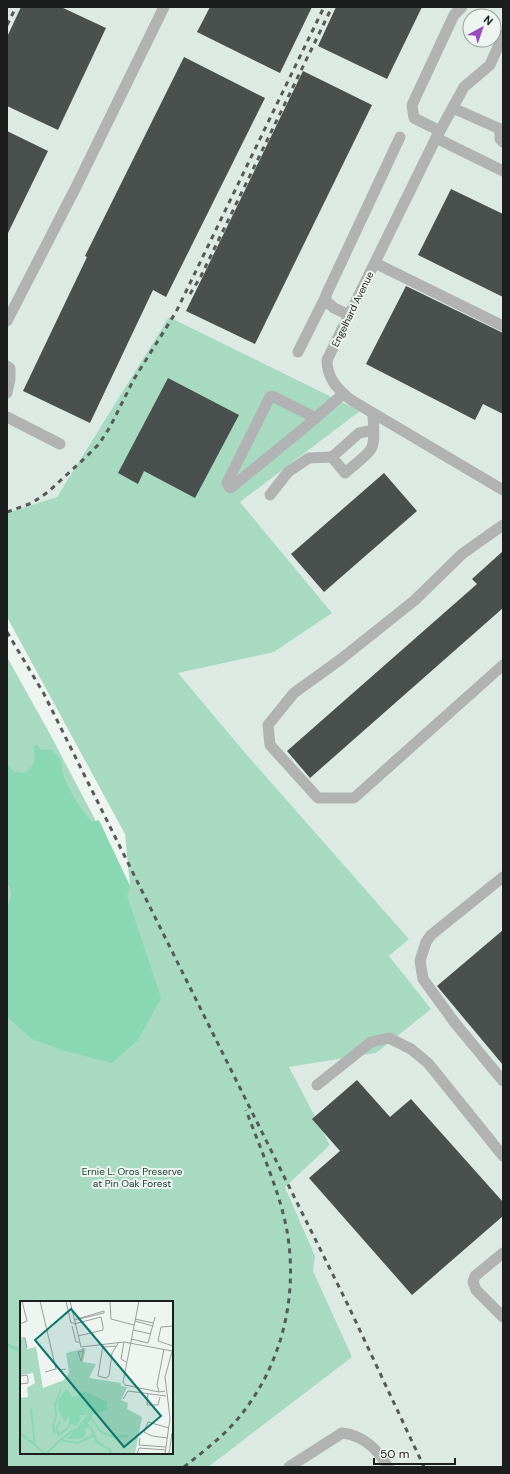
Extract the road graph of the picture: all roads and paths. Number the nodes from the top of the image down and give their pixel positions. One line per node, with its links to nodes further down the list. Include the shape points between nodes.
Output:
1 (164, 7): 13 (street)
2 (462, 7): 6 (street, via 454,15 412,105 414,118)
3 (503, 34): 4 (street, Engelhard Avenue, via 490,65 464,88)
4 (453, 108): 5 (street); 6 (street, Engelhard Avenue)
5 (501, 129): 8 (street, via 500,139)
6 (438, 134): 9 (street); 10 (street, Engelhard Avenue)
7 (400, 137): 11 (street)
8 (503, 142)
9 (503, 171)
10 (375, 263): 12 (street, Engelhard Avenue); 14 (street)
11 (325, 298): 12 (street, via 334,308); 15 (street)
12 (349, 315): 18 (street, Engelhard Avenue, via 327,360 331,379)
13 (7, 321)
14 (503, 326)
15 (298, 352)
16 (7, 366): 17 (street, via 10,368)
17 (7, 394)
18 (343, 394): 19 (street, Engelhard Avenue); 21 (street)
19 (373, 414): 22 (street); 25 (street, Engelhard Avenue)
20 (7, 417): 23 (street)
21 (316, 418): 21 (street, via 233,486 228,486 227,483 270,397)
22 (373, 430): 24 (street, via 359,433); 24 (street, via 371,449 345,473)
23 (60, 444)
24 (332, 457): 26 (street, via 309,458 288,472)
25 (503, 490)
26 (270, 494)
27 (503, 526): 28 (street, via 462,554 415,600 294,693 268,725 270,745 318,798 354,798)
28 (503, 665)
29 (503, 877): 30 (street, via 431,935 420,961 423,979)
30 (503, 1081)
31 (317, 1085): 32 (street, via 371,1042 390,1038 411,1049 428,1063)
32 (503, 1156)
33 (503, 1253): 34 (street, via 475,1276 473,1282 476,1290)
34 (503, 1317)
35 (289, 1467): 36 (street, via 342,1433 357,1436 367,1442)
36 (388, 1467)

